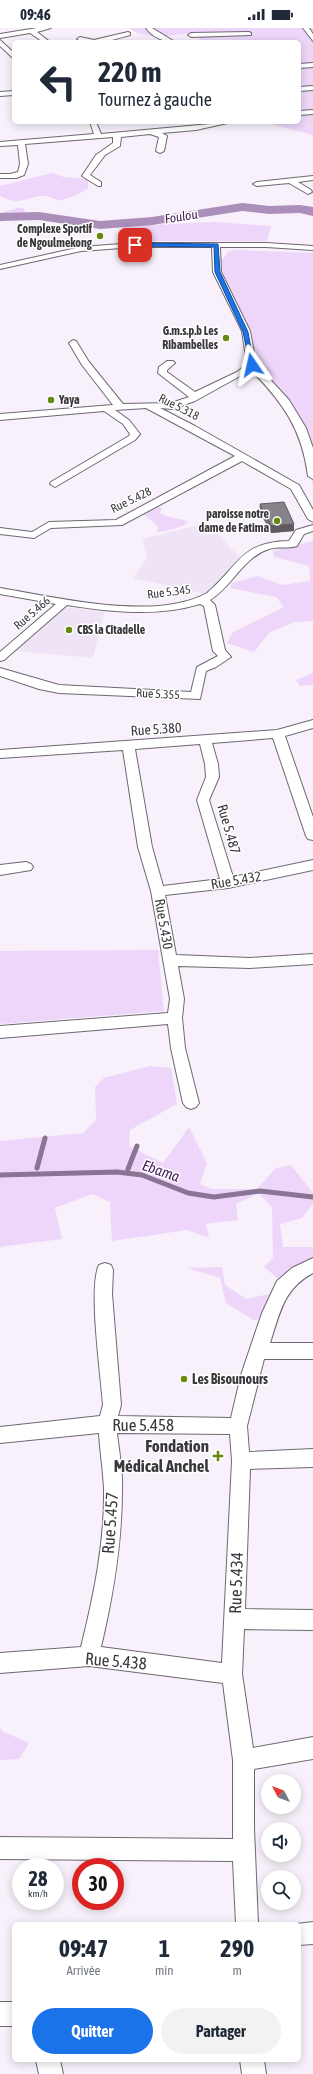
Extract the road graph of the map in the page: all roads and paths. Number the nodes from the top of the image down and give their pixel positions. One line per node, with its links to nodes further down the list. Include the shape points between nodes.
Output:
1 (48, 28): 4 (street)
2 (149, 28): 14 (street)
3 (306, 28): 10 (street)
4 (32, 31): 8 (street); 11 (street)
5 (247, 31): 7 (street)
6 (128, 34): 13 (street)
7 (191, 35)
8 (0, 36)
9 (80, 38): 12 (street)
10 (313, 39)
11 (44, 40)
12 (87, 40)
13 (102, 40)
14 (168, 40)
15 (0, 42): 16 (street)
16 (12, 54)
17 (301, 66): 18 (street)
18 (312, 67)
19 (313, 88): 20 (street)
20 (301, 89)
21 (12, 93): 22 (street)
22 (0, 94)
23 (313, 112): 24 (street)
24 (301, 113)
25 (94, 124): 29 (street)
26 (218, 124): 27 (street)
27 (151, 132): 28 (street); 32 (street, via 163,136)
28 (117, 136): 29 (street); 36 (street, via 117,144 97,158 86,176)
29 (98, 137): 30 (street)
30 (21, 143): 31 (street); 33 (street, via 25,167 23,172 16,176)
31 (0, 144)
32 (160, 151)
33 (0, 176)
34 (313, 178): 35 (street)
35 (290, 180): 37 (street); 38 (street)
36 (98, 184)
37 (257, 184)
38 (308, 192)
39 (216, 246): 40 (street, via 266,245); 41 (street, via 135,245 81,249); 44 (street, via 217,272 246,332)
40 (313, 248)
41 (0, 267)
42 (73, 343): 47 (street, via 85,363)
43 (170, 363): 45 (street, via 163,367 163,373)
44 (252, 365): 45 (street); 51 (street, via 271,385 299,423 311,454)
45 (196, 397): 46 (street, via 172,406)
46 (145, 405): 47 (street, Rue 5.318); 50 (street, Rue 5.318)
47 (120, 407): 48 (street, Rue 5.318)
48 (106, 408): 49 (street, Rue 5.318); 52 (street, via 126,422 136,434)
49 (0, 418)
50 (242, 457): 53 (street, Rue 5.318, via 295,487); 55 (street, Rue 5.428, via 118,523 49,525 34,534)
51 (313, 476)
52 (55, 484)
53 (313, 519)
54 (313, 528): 57 (street, Rue 5.345, via 300,532 293,544 262,547 249,555 212,595)
55 (0, 531)
56 (0, 591): 58 (street, Rue 5.345)
57 (202, 600): 58 (street, Rue 5.345, via 165,608); 60 (street, Rue 5.355, via 209,604 219,651 226,657 201,668 196,696 59,689)
58 (64, 602): 59 (street, Rue 5.466)
59 (0, 658)
60 (0, 672)
61 (313, 724): 62 (street, Rue 5.380)
62 (278, 734): 63 (street, Rue 5.380); 66 (street)
63 (205, 740): 64 (street, Rue 5.380); 70 (street, Rue 5.487, via 214,777 211,788 203,800)
64 (128, 746): 65 (street, Rue 5.380); 71 (street, Rue 5.430, via 145,847)
65 (0, 754)
66 (313, 836)
67 (313, 865): 70 (street, Rue 5.432)
68 (26, 867): 69 (street)
69 (0, 870)
70 (228, 883): 71 (street, Rue 5.432)
71 (158, 892): 73 (street, Rue 5.430)
72 (313, 959): 73 (street, Rue 5.430, via 284,962)
73 (170, 962): 74 (street, via 177,999)
74 (175, 1018): 75 (street); 76 (street, via 178,1048)
75 (0, 1032)
76 (191, 1103)
77 (313, 1265): 79 (street, Rue 5.434, via 298,1273 283,1286)
78 (105, 1270): 81 (street, Rue 5.457, via 103,1294 112,1405)
79 (258, 1351): 80 (street); 82 (street, Rue 5.434)
80 (313, 1351)
81 (107, 1424): 82 (street, Rue 5.458); 83 (street, Rue 5.458); 88 (street, Rue 5.457, via 113,1489 110,1542 103,1597)
82 (238, 1426): 85 (street, Rue 5.434)
83 (0, 1435)
84 (313, 1458): 85 (street)
85 (240, 1461): 86 (street, Rue 5.434)
86 (235, 1619): 87 (street); 90 (street, Rue 5.434)
87 (313, 1620)
88 (89, 1656): 89 (street, Rue 5.438); 90 (street, Rue 5.438)
89 (0, 1663)
90 (232, 1674): 92 (street, Rue 5.434)
91 (313, 1748): 92 (street)
92 (244, 1760): 94 (street, Rue 5.434)
93 (0, 1848): 94 (street)
94 (244, 1851): 95 (street, Rue 5.434)
95 (250, 1922)
96 (313, 1933): 97 (street)
97 (301, 1934)
98 (0, 2014): 99 (street)
99 (12, 2014)
100 (48, 2062): 102 (street)
101 (252, 2062): 103 (street)
102 (51, 2074)
103 (254, 2074)

